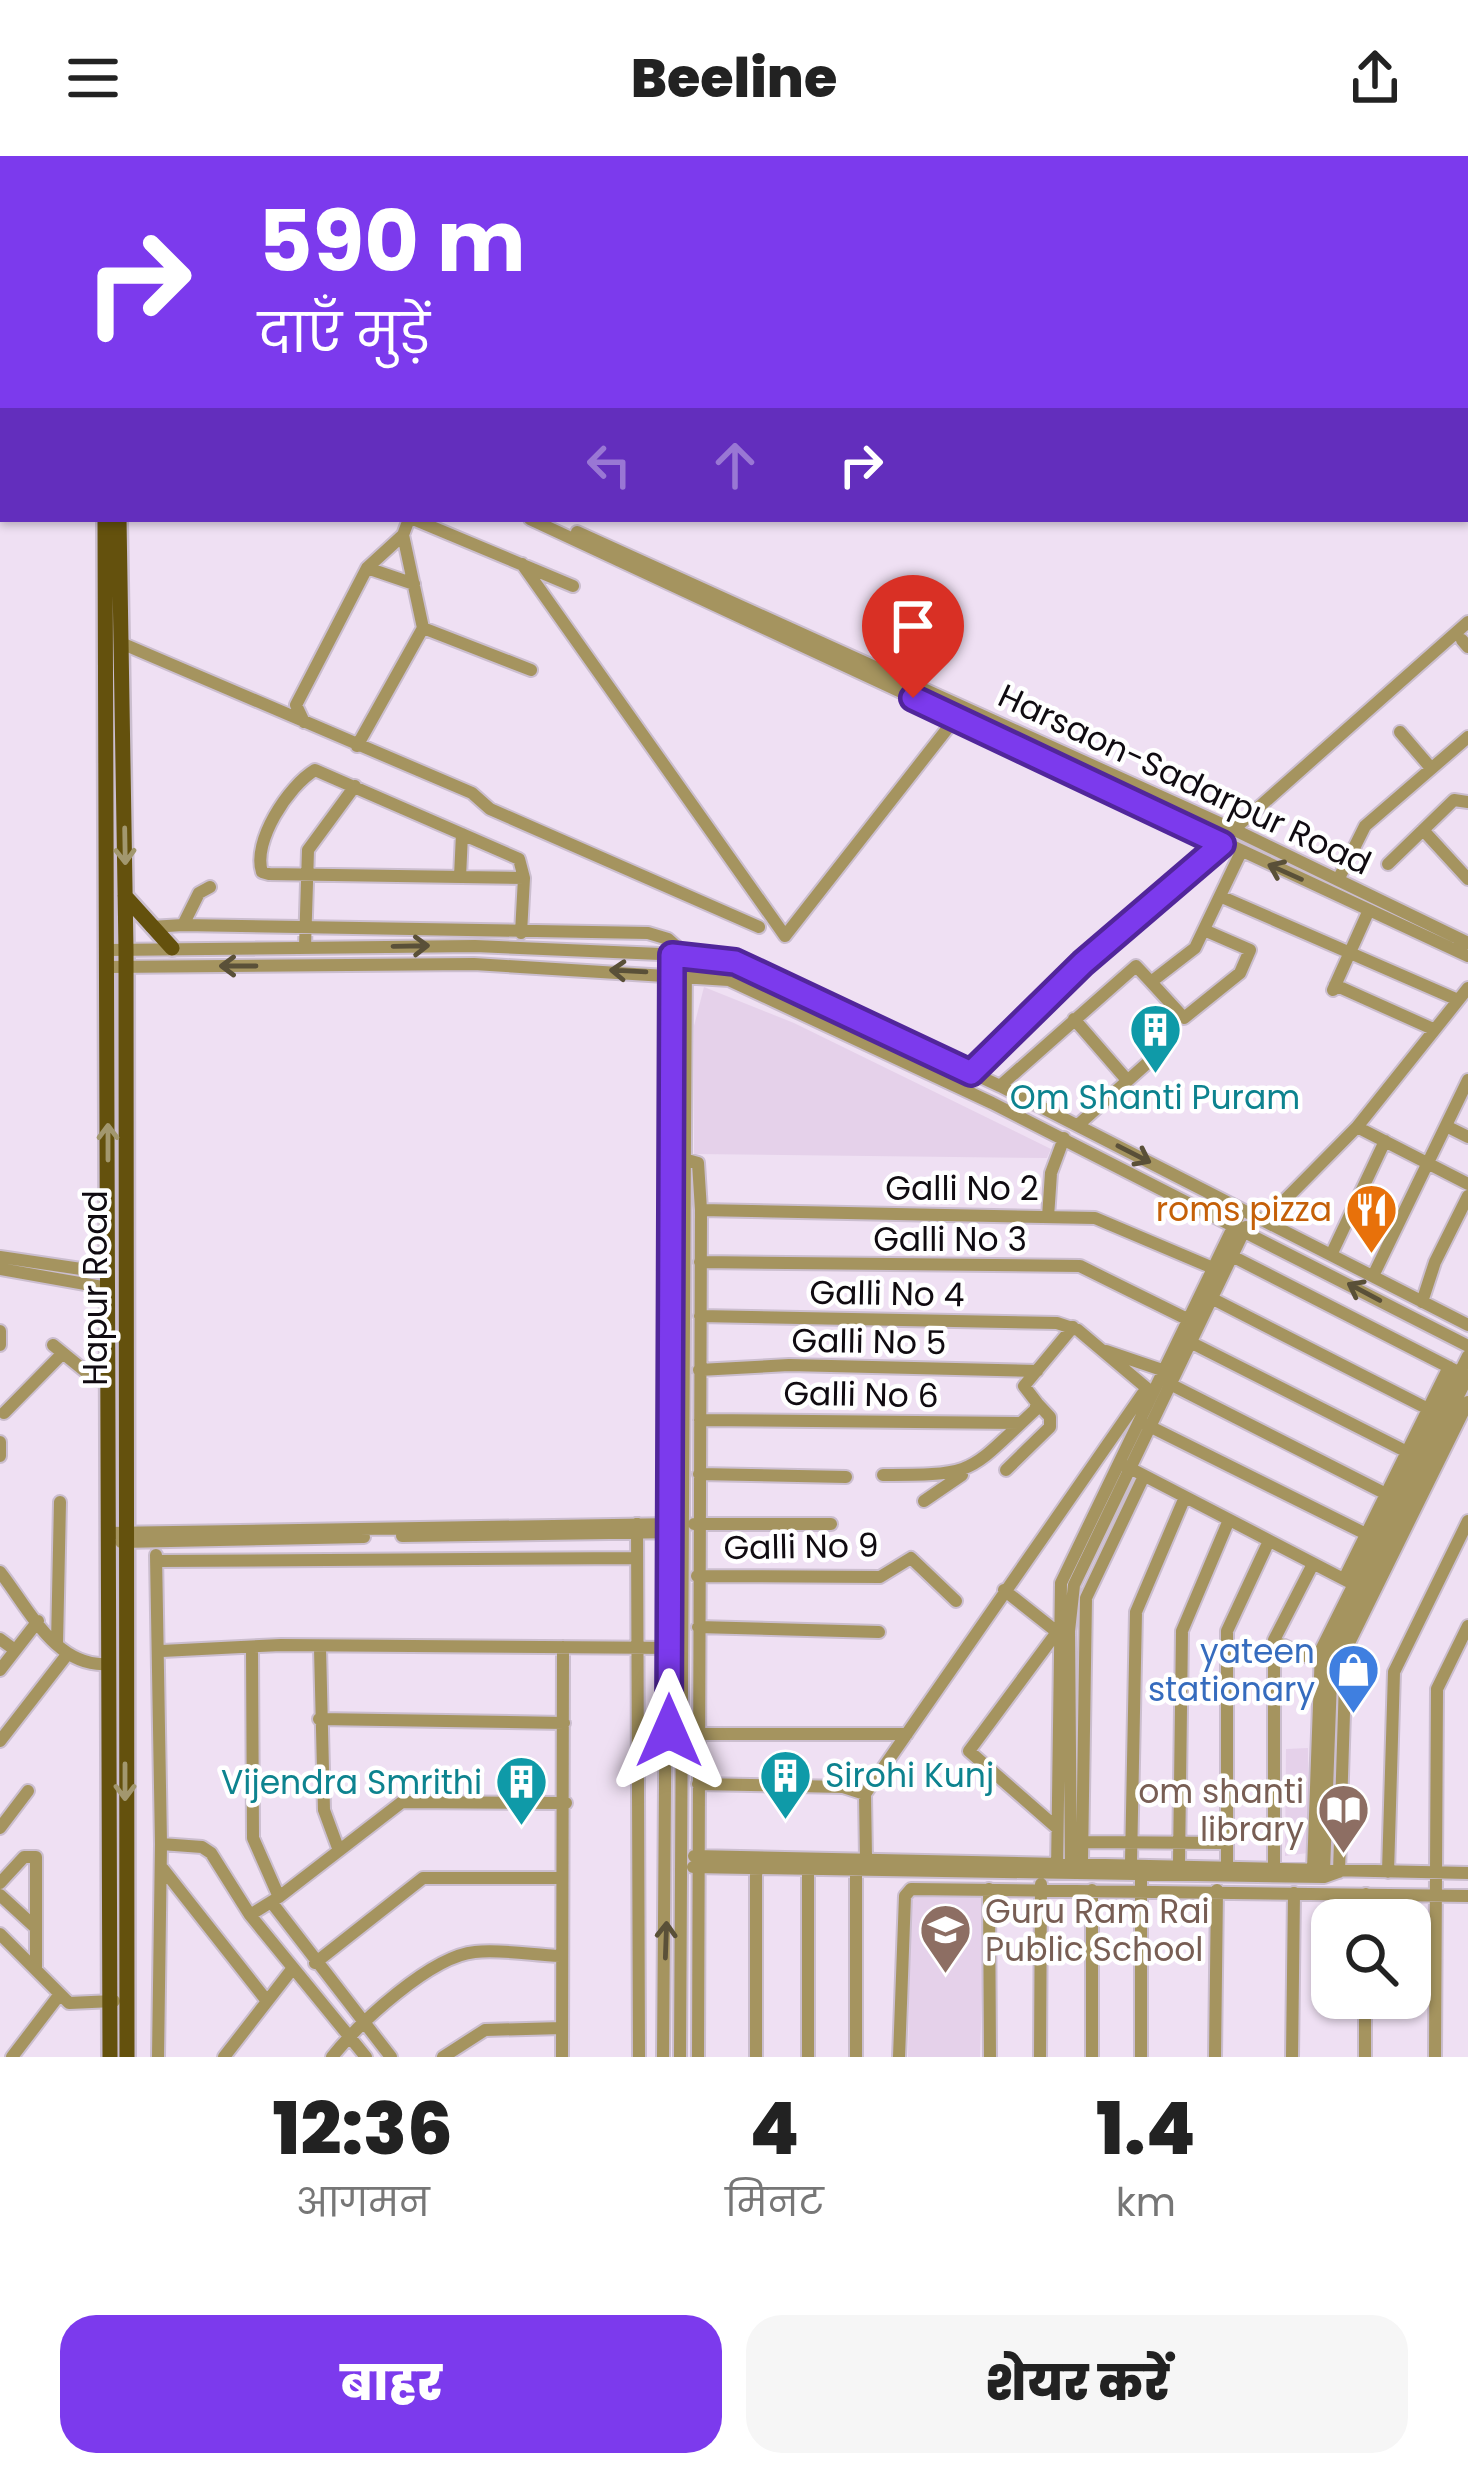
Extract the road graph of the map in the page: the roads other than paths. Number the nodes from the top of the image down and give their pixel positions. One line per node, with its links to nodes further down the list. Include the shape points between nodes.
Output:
1 (105, 522): 53 (main road, Hapur Road)
2 (119, 522): 14 (main road, Hapur Road)
3 (410, 522): 7 (street)
4 (418, 522): 8 (street)
5 (537, 522): 16 (street, Harsaon-Sadarpur Road)
6 (555, 522): 16 (street, Harsaon-Sadarpur Road)
7 (403, 535): 9 (street); 10 (street)
8 (522, 564): 11 (street); 16 (street, via 785,937)
9 (367, 568): 10 (street); 17 (street, via 296,705)
10 (414, 584): 13 (street)
11 (573, 586)
12 (1468, 622): 24 (street)
13 (423, 628): 15 (street); 20 (street)
14 (121, 643): 17 (street); 36 (main road, Hapur Road, one-way to 36)
15 (531, 670)
16 (961, 712): 24 (street, Harsaon-Sadarpur Road); 27 (street, Harsaon-Sadarpur Road)
17 (304, 723): 20 (street)
18 (1400, 733): 21 (street)
19 (1468, 737): 21 (street)
20 (357, 746): 42 (street)
21 (1430, 767): 33 (street, via 1365,826)
22 (355, 786): 26 (street); 30 (street, via 313,838); 30 (street, via 308,772 259,848 262,872)
23 (1468, 802): 25 (street, via 1454,800)
24 (1237, 830): 27 (street); 33 (street, Harsaon-Sadarpur Road)
25 (1423, 830): 29 (street); 34 (street)
26 (462, 834): 31 (street); 32 (street, via 519,859)
27 (1222, 844): 28 (street, Harsaon-Sadarpur Road); 62 (street)
28 (1241, 852): 37 (street); 38 (street, Harsaon-Sadarpur Road, one-way to 28)
29 (1388, 864)
30 (306, 873): 31 (street); 41 (street)
31 (460, 877): 32 (street)
32 (524, 878): 43 (street)
33 (1338, 880): 45 (street, Harsaon-Sadarpur Road)
34 (1468, 880)
35 (210, 887): 39 (street, via 199,892)
36 (125, 896): 40 (main road); 52 (main road, Hapur Road)
37 (1222, 897): 44 (street); 49 (street)
38 (1369, 910): 49 (street); 51 (street, Harsaon-Sadarpur Road)
39 (183, 925): 40 (street); 41 (street)
40 (152, 927): 47 (main road)
41 (305, 927): 43 (street); 46 (street)
42 (759, 927)
43 (521, 930): 48 (street); 50 (street, via 648,933 668,938)
44 (1204, 930): 56 (street, via 1195,948); 56 (street, via 1250,950 1240,974 1184,1018)
45 (1468, 943)
46 (304, 947): 47 (street); 48 (street, one-way to 48)
47 (172, 948): 52 (street)
48 (520, 948): 50 (street)
49 (1350, 953): 58 (street); 60 (street, via 1333,988)
50 (679, 955): 54 (street); 55 (street); 62 (street, via 735,962)
51 (1468, 956)
52 (126, 957): 53 (street); 54 (street, one-way to 52); 136 (main road, Hapur Road)
53 (108, 958): 88 (main road, Hapur Road, one-way to 53)
54 (671, 973): 55 (street); 72 (street)
55 (686, 974): 70 (street, via 747,987); 72 (street)
56 (1151, 982): 59 (street, via 1136,966)
57 (1468, 988): 58 (street)
58 (1458, 1000): 60 (street)
59 (1074, 1019): 63 (street); 64 (street)
60 (1433, 1028): 68 (street)
61 (1162, 1050): 63 (street)
62 (971, 1073): 64 (street)
63 (1127, 1080): 66 (street)
64 (1000, 1086): 66 (street)
65 (1467, 1086): 67 (street)
66 (1078, 1125): 77 (street, one-way to 77)
67 (1446, 1126): 69 (street); 73 (street)
68 (1357, 1127): 71 (street); 77 (street)
69 (1468, 1137)
70 (1064, 1138): 78 (street); 79 (street)
71 (1385, 1141): 73 (street); 81 (street)
72 (678, 1158): 76 (street, via 700,1167); 133 (street)
73 (1427, 1163): 74 (street); 87 (street)
74 (1468, 1184)
75 (1468, 1196): 90 (street)
76 (701, 1210): 78 (street, Galli No 2); 83 (street)
77 (1253, 1215): 79 (street); 81 (street)
78 (1048, 1217): 84 (street, Galli No 2, via 1095,1218)
79 (1240, 1226): 80 (street); 98 (street, one-way to 79)
80 (1226, 1253): 84 (street); 89 (street); 104 (street)
81 (1330, 1255): 87 (street)
82 (0, 1257): 86 (street)
83 (700, 1262): 91 (street); 92 (street, Galli No 3, via 1080,1266)
84 (1213, 1268): 92 (street)
85 (0, 1269): 86 (street)
86 (45, 1270): 88 (street)
87 (1372, 1276): 90 (street)
88 (108, 1281): 105 (main road, Hapur Road)
89 (1211, 1298): 96 (street); 109 (street)
90 (1422, 1302): 93 (street)
91 (700, 1316): 94 (street, Galli No 4); 101 (street)
92 (1187, 1319): 96 (street)
93 (1468, 1325)
94 (1073, 1327): 99 (street); 102 (street)
95 (0, 1331): 97 (street)
96 (1184, 1339): 103 (street); 116 (street)
97 (0, 1345)
98 (1468, 1346)
99 (1100, 1348): 103 (street); 106 (street)
100 (1468, 1356): 104 (street)
101 (699, 1370): 102 (street, Galli No 5); 111 (street)
102 (1037, 1371): 108 (street, via 1024,1390)
103 (1165, 1376): 106 (street); 126 (street)
104 (1461, 1378): 109 (street); 192 (street, via 1332,1652)
105 (109, 1381): 110 (street, via 96,1380 58,1349); 136 (main road, Hapur Road)
106 (1153, 1393): 113 (street); 115 (street); 118 (street)
107 (1468, 1402): 193 (street, via 1346,1649)
108 (1037, 1403): 112 (street); 119 (street, via 1050,1427)
109 (1433, 1412): 116 (street)
110 (4, 1413)
111 (700, 1420): 112 (street, Galli No 6); 121 (street)
112 (1021, 1424): 120 (street)
113 (1147, 1425): 118 (street); 134 (street)
114 (0, 1442): 117 (street)
115 (1101, 1454): 118 (street); 144 (street)
116 (1412, 1455): 126 (street)
117 (0, 1456)
118 (1121, 1464): 123 (street); 150 (street, via 1063,1576); 187 (street, via 1071,1601)
119 (1006, 1470)
120 (968, 1471): 122 (street); 127 (street)
121 (699, 1474): 124 (street); 133 (street)
122 (883, 1475)
123 (1144, 1476): 125 (street); 175 (street, via 1086,1598)
124 (846, 1477)
125 (1185, 1497): 129 (street); 176 (street, via 1136,1612)
126 (1391, 1497): 134 (street)
127 (924, 1501)
128 (60, 1502): 159 (street)
129 (1229, 1520): 137 (street); 177 (street, via 1182,1631)
130 (1468, 1521): 194 (street, via 1394,1672)
131 (831, 1524): 133 (street)
132 (637, 1527): 133 (street); 135 (street); 138 (street)
133 (681, 1527): 142 (street); 157 (street)
134 (1371, 1536): 143 (street)
135 (153, 1537): 136 (street); 139 (street)
136 (116, 1538): 162 (main road, Hapur Road); 219 (main road, Hapur Road, one-way to 219)
137 (1269, 1541): 140 (street); 178 (street, via 1227,1630)
138 (637, 1558): 139 (street); 156 (street)
139 (157, 1561): 160 (street)
140 (1313, 1564): 143 (street); 186 (street, via 1274,1640)
141 (0, 1572): 146 (street)
142 (697, 1576): 145 (street, Galli No 9, via 880,1577 911,1558); 148 (street)
143 (1348, 1582): 161 (street)
144 (1004, 1590): 150 (street); 167 (street)
145 (956, 1601)
146 (38, 1621): 158 (street); 159 (street)
147 (1468, 1625): 195 (street, via 1437,1689)
148 (698, 1627): 149 (street); 166 (street)
149 (879, 1632)
150 (1057, 1632): 174 (street); 174 (street, via 969,1751)
151 (0, 1639): 158 (street)
152 (1280, 1644): 161 (street)
153 (252, 1647): 155 (street); 160 (street); 210 (street, via 253,1838)
154 (563, 1647): 155 (street); 156 (street); 165 (street)
155 (320, 1648): 164 (street)
156 (638, 1648): 157 (street); 235 (street)
157 (676, 1648): 181 (street)
158 (15, 1650): 163 (street)
159 (62, 1651): 162 (street, via 83,1664); 168 (street)
160 (162, 1651): 179 (street)
161 (1319, 1662): 192 (street)
162 (108, 1664): 219 (main road, Hapur Road)
163 (0, 1670)
164 (320, 1719): 165 (street); 180 (street, via 324,1810)
165 (564, 1723): 172 (street)
166 (698, 1734): 167 (street); 169 (street)
167 (908, 1734): 171 (street)
168 (0, 1741)
169 (698, 1784): 171 (street, via 843,1786); 182 (street)
170 (28, 1791): 173 (street)
171 (865, 1794): 184 (street)
172 (566, 1803): 180 (street, via 415,1799); 197 (street)
173 (0, 1828)
174 (1057, 1828): 187 (street)
175 (1083, 1842): 176 (street); 187 (street)
176 (1131, 1843): 177 (street); 191 (street)
177 (1179, 1843): 178 (street); 183 (street)
178 (1227, 1843): 185 (street)
179 (161, 1844): 188 (street); 211 (street, via 211,1853)
180 (338, 1848): 210 (street)
181 (675, 1861): 182 (street); 236 (street, one-way to 181); 237 (street)
182 (700, 1862): 184 (street); 189 (street); 238 (street)
183 (1179, 1863): 185 (street); 191 (street)
184 (861, 1864): 187 (street); 190 (street); 241 (street)
185 (1227, 1864): 186 (street)
186 (1274, 1865): 192 (street)
187 (1060, 1866): 191 (street); 200 (street)
188 (162, 1868): 220 (street); 228 (street)
189 (756, 1868): 190 (street); 239 (street)
190 (808, 1868): 240 (street)
191 (1136, 1868): 192 (street); 203 (street)
192 (1318, 1872): 193 (street)
193 (1339, 1872): 194 (street)
194 (1388, 1872): 195 (street)
195 (1436, 1873): 196 (street); 207 (street)
196 (1468, 1873)
197 (562, 1879): 214 (street); 215 (street, via 423,1878)
198 (0, 1883): 212 (street, via 24,1857 36,1857)
199 (989, 1889): 200 (street); 242 (street, via 906,1892); 243 (street)
200 (1041, 1890): 201 (street); 244 (street)
201 (1092, 1890): 203 (street); 245 (street)
202 (1217, 1890): 203 (street); 204 (street); 247 (street)
203 (1141, 1892): 246 (street)
204 (1294, 1893): 205 (street); 248 (street)
205 (1366, 1894): 207 (street); 209 (street)
206 (0, 1895): 212 (street)
207 (1436, 1895): 208 (street); 250 (street)
208 (1468, 1897)
209 (1366, 1899)
210 (276, 1900): 211 (street); 215 (street)
211 (250, 1915): 216 (street)
212 (36, 1928): 217 (street)
213 (0, 1934): 217 (street)
214 (560, 1956): 222 (street, via 458,1955); 223 (street)
215 (315, 1964): 222 (street)
216 (293, 1968): 220 (street); 224 (street)
217 (36, 1970): 218 (street)
218 (60, 1994): 219 (street, via 69,2003); 225 (street)
219 (118, 2001): 226 (main road, Hapur Road); 227 (main road, Hapur Road)
220 (268, 2001): 229 (street)
221 (1365, 2019): 249 (street)
222 (363, 2024): 224 (street); 232 (street)
223 (562, 2028): 233 (street, via 485,2030); 234 (street)
224 (349, 2036): 230 (street); 231 (street)
225 (12, 2057)
226 (110, 2057)
227 (127, 2057)
228 (158, 2057)
229 (224, 2057)
230 (332, 2057)
231 (366, 2057)
232 (391, 2057)
233 (443, 2057)
234 (562, 2057)
235 (639, 2057)
236 (663, 2057)
237 (680, 2057)
238 (698, 2057)
239 (756, 2057)
240 (808, 2057)
241 (856, 2057)
242 (899, 2057)
243 (990, 2057)
244 (1040, 2057)
245 (1092, 2057)
246 (1142, 2057)
247 (1215, 2057)
248 (1292, 2057)
249 (1365, 2057)
250 (1435, 2057)

